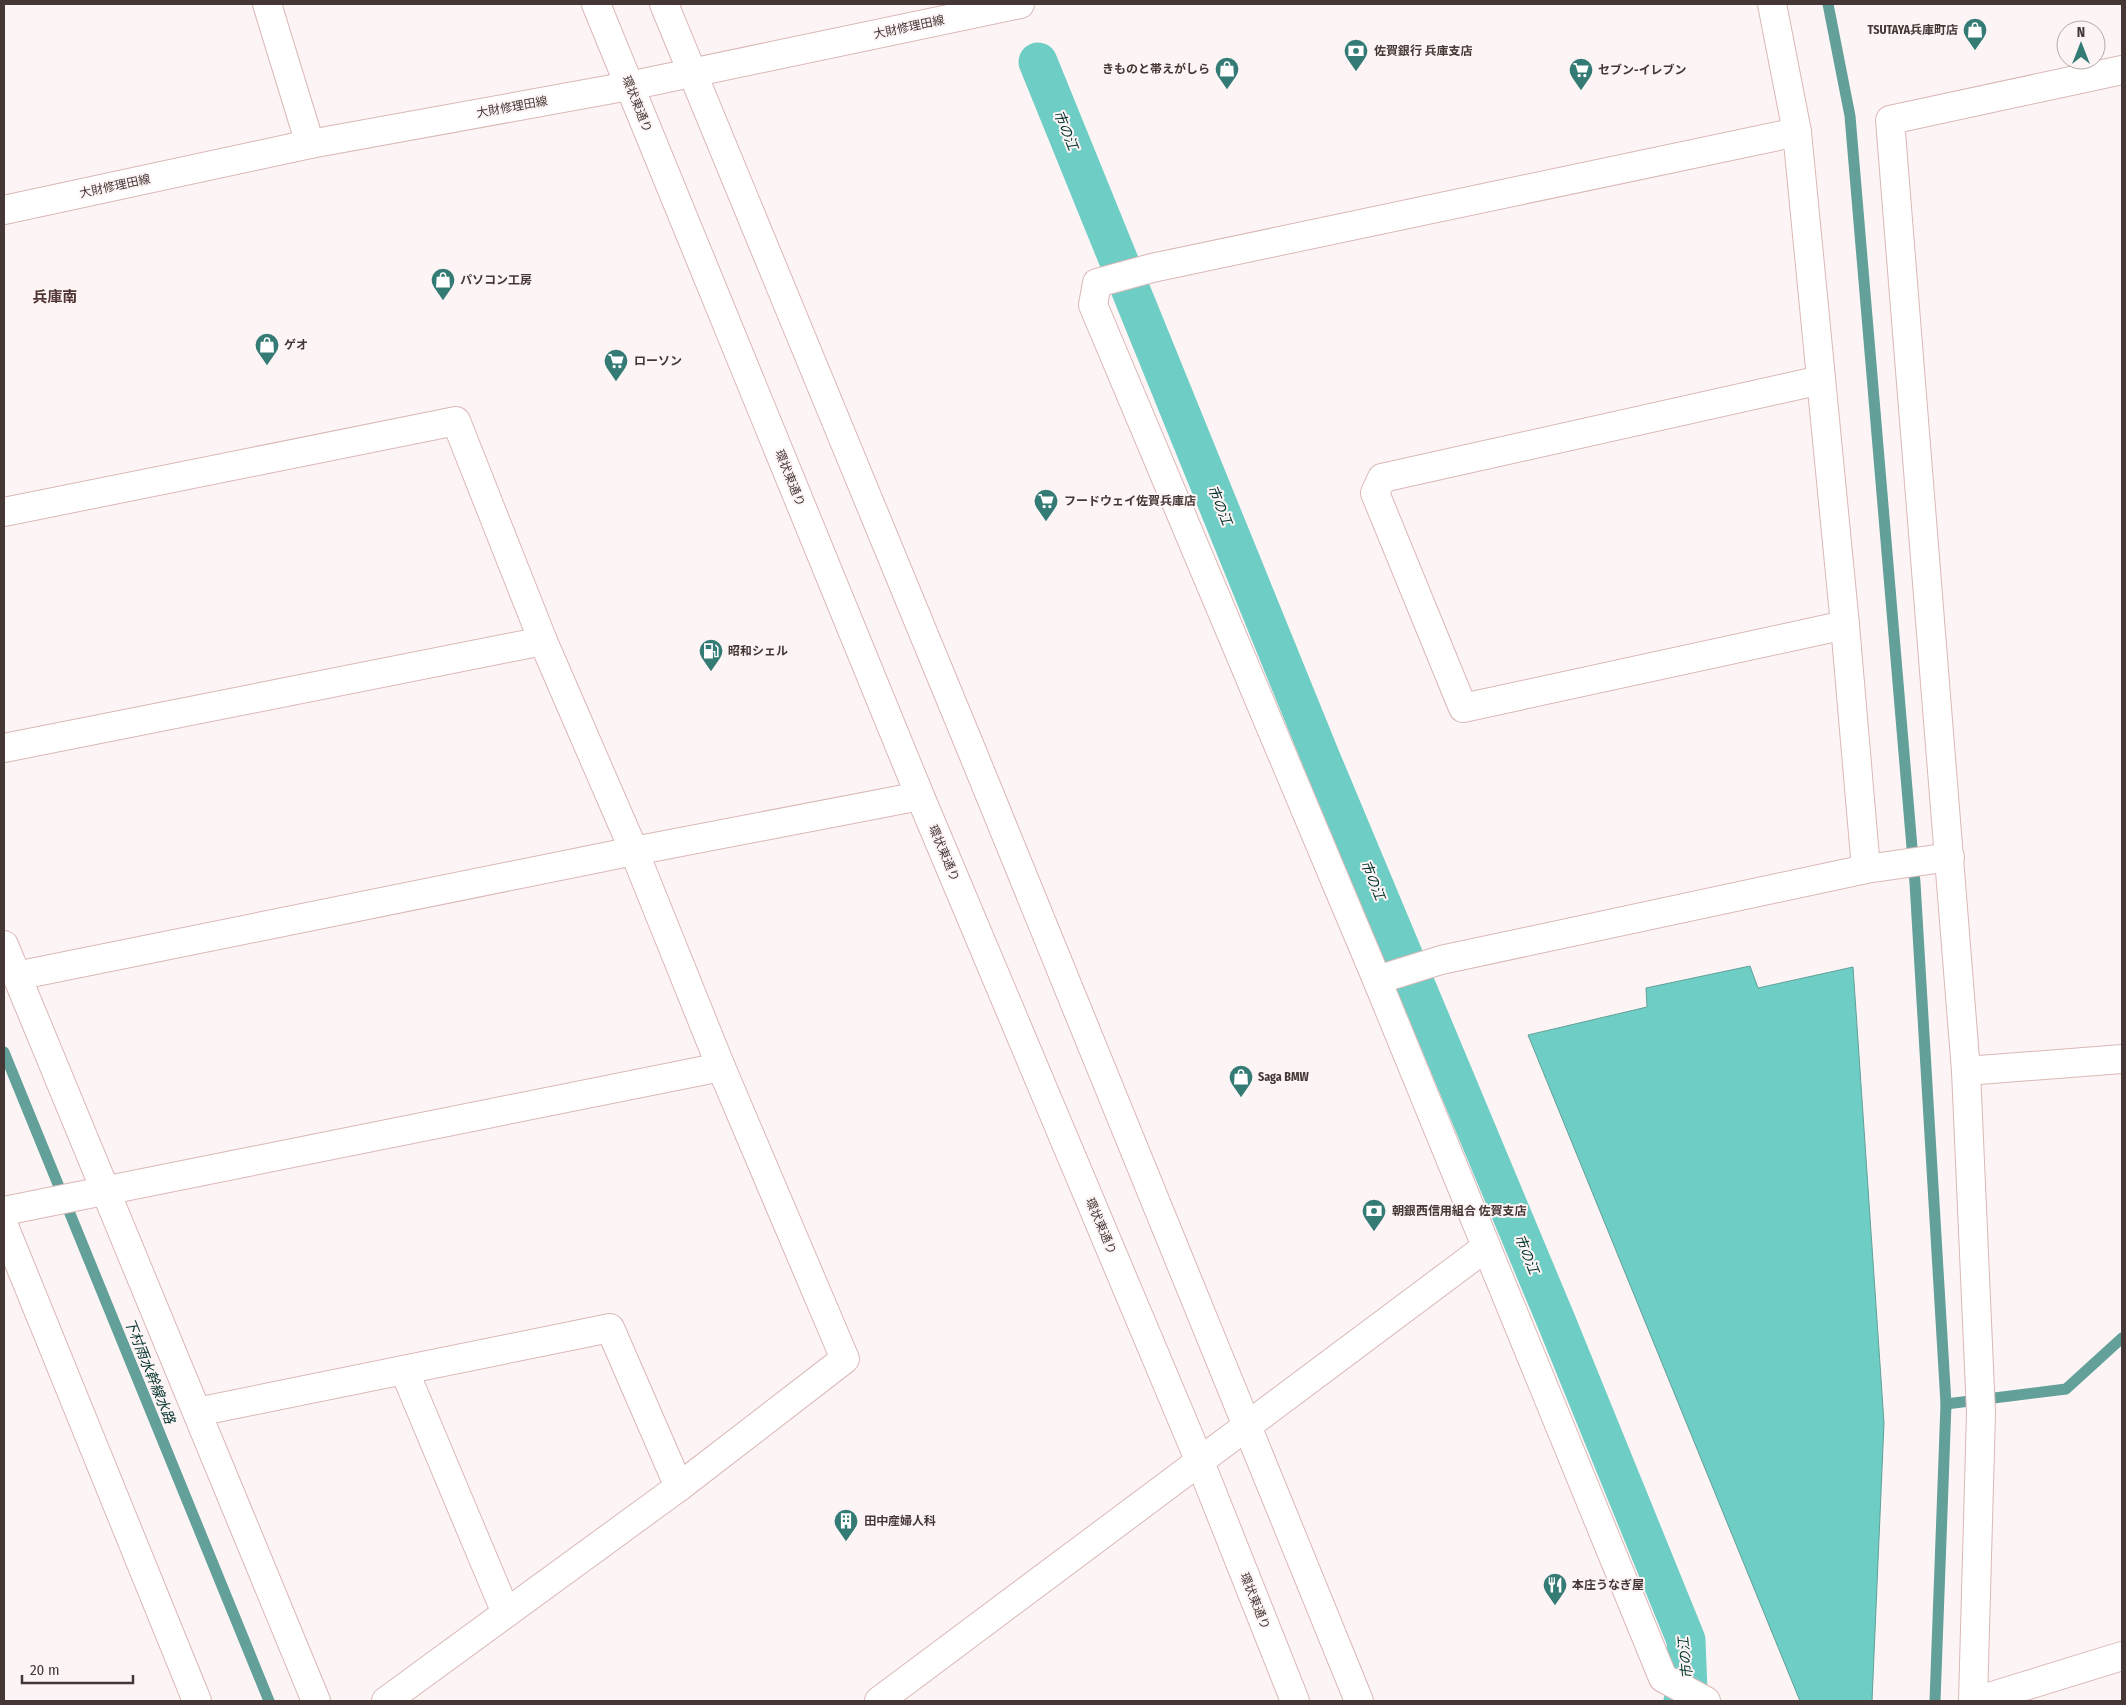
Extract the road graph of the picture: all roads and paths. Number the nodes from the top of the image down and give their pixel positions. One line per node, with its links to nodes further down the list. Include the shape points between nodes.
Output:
1 (267, 4): 10 (street)
2 (596, 4): 8 (street, 環状東通り)
3 (664, 4): 7 (street)
4 (1020, 4): 7 (street, 大財修理田線)
5 (1772, 4): 9 (street)
6 (2122, 70): 19 (street, via 1890,120)
7 (693, 73): 8 (street, 大財修理田線); 33 (street)
8 (629, 86): 10 (street, 大財修理田線); 17 (street, 環状東通り)
9 (1796, 132): 12 (street); 23 (street, via 1152,268 1097,283 1093,305)
10 (310, 144): 11 (street, 大財修理田線)
11 (4, 210)
12 (1821, 380): 14 (street); 14 (street, via 1382,478 1375,493 1463,708)
13 (4, 512): 15 (street, via 456,421)
14 (1845, 625): 20 (street)
15 (543, 641): 16 (street); 18 (street)
16 (4, 748)
17 (920, 796): 18 (street); 34 (street, 環状東通り)
18 (634, 851): 22 (street); 25 (street)
19 (1950, 857): 20 (street); 26 (street)
20 (1875, 868): 23 (street, via 1441,960)
21 (4, 945): 22 (street)
22 (16, 976): 27 (street)
23 (1377, 980): 30 (street)
24 (2122, 1059): 26 (street)
25 (721, 1067): 27 (street); 35 (street, via 845,1360)
26 (1966, 1071): 45 (street, via 1981,1413)
27 (96, 1193): 28 (street); 32 (street)
28 (15, 1209)
29 (4, 1226): 38 (street)
30 (1485, 1248): 33 (street); 44 (street, via 1663,1678)
31 (404, 1370): 32 (street); 35 (street, via 610,1328); 36 (street)
32 (197, 1412): 39 (street)
33 (1248, 1426): 34 (street); 43 (street)
34 (1200, 1462): 41 (street); 42 (street, 環状東通り)
35 (679, 1487): 36 (street)
36 (506, 1613): 40 (street)
37 (2122, 1656): 45 (street)
38 (197, 1701)
39 (316, 1701)
40 (386, 1701)
41 (879, 1701)
42 (1295, 1701)
43 (1359, 1701)
44 (1706, 1701)
45 (1974, 1701)

